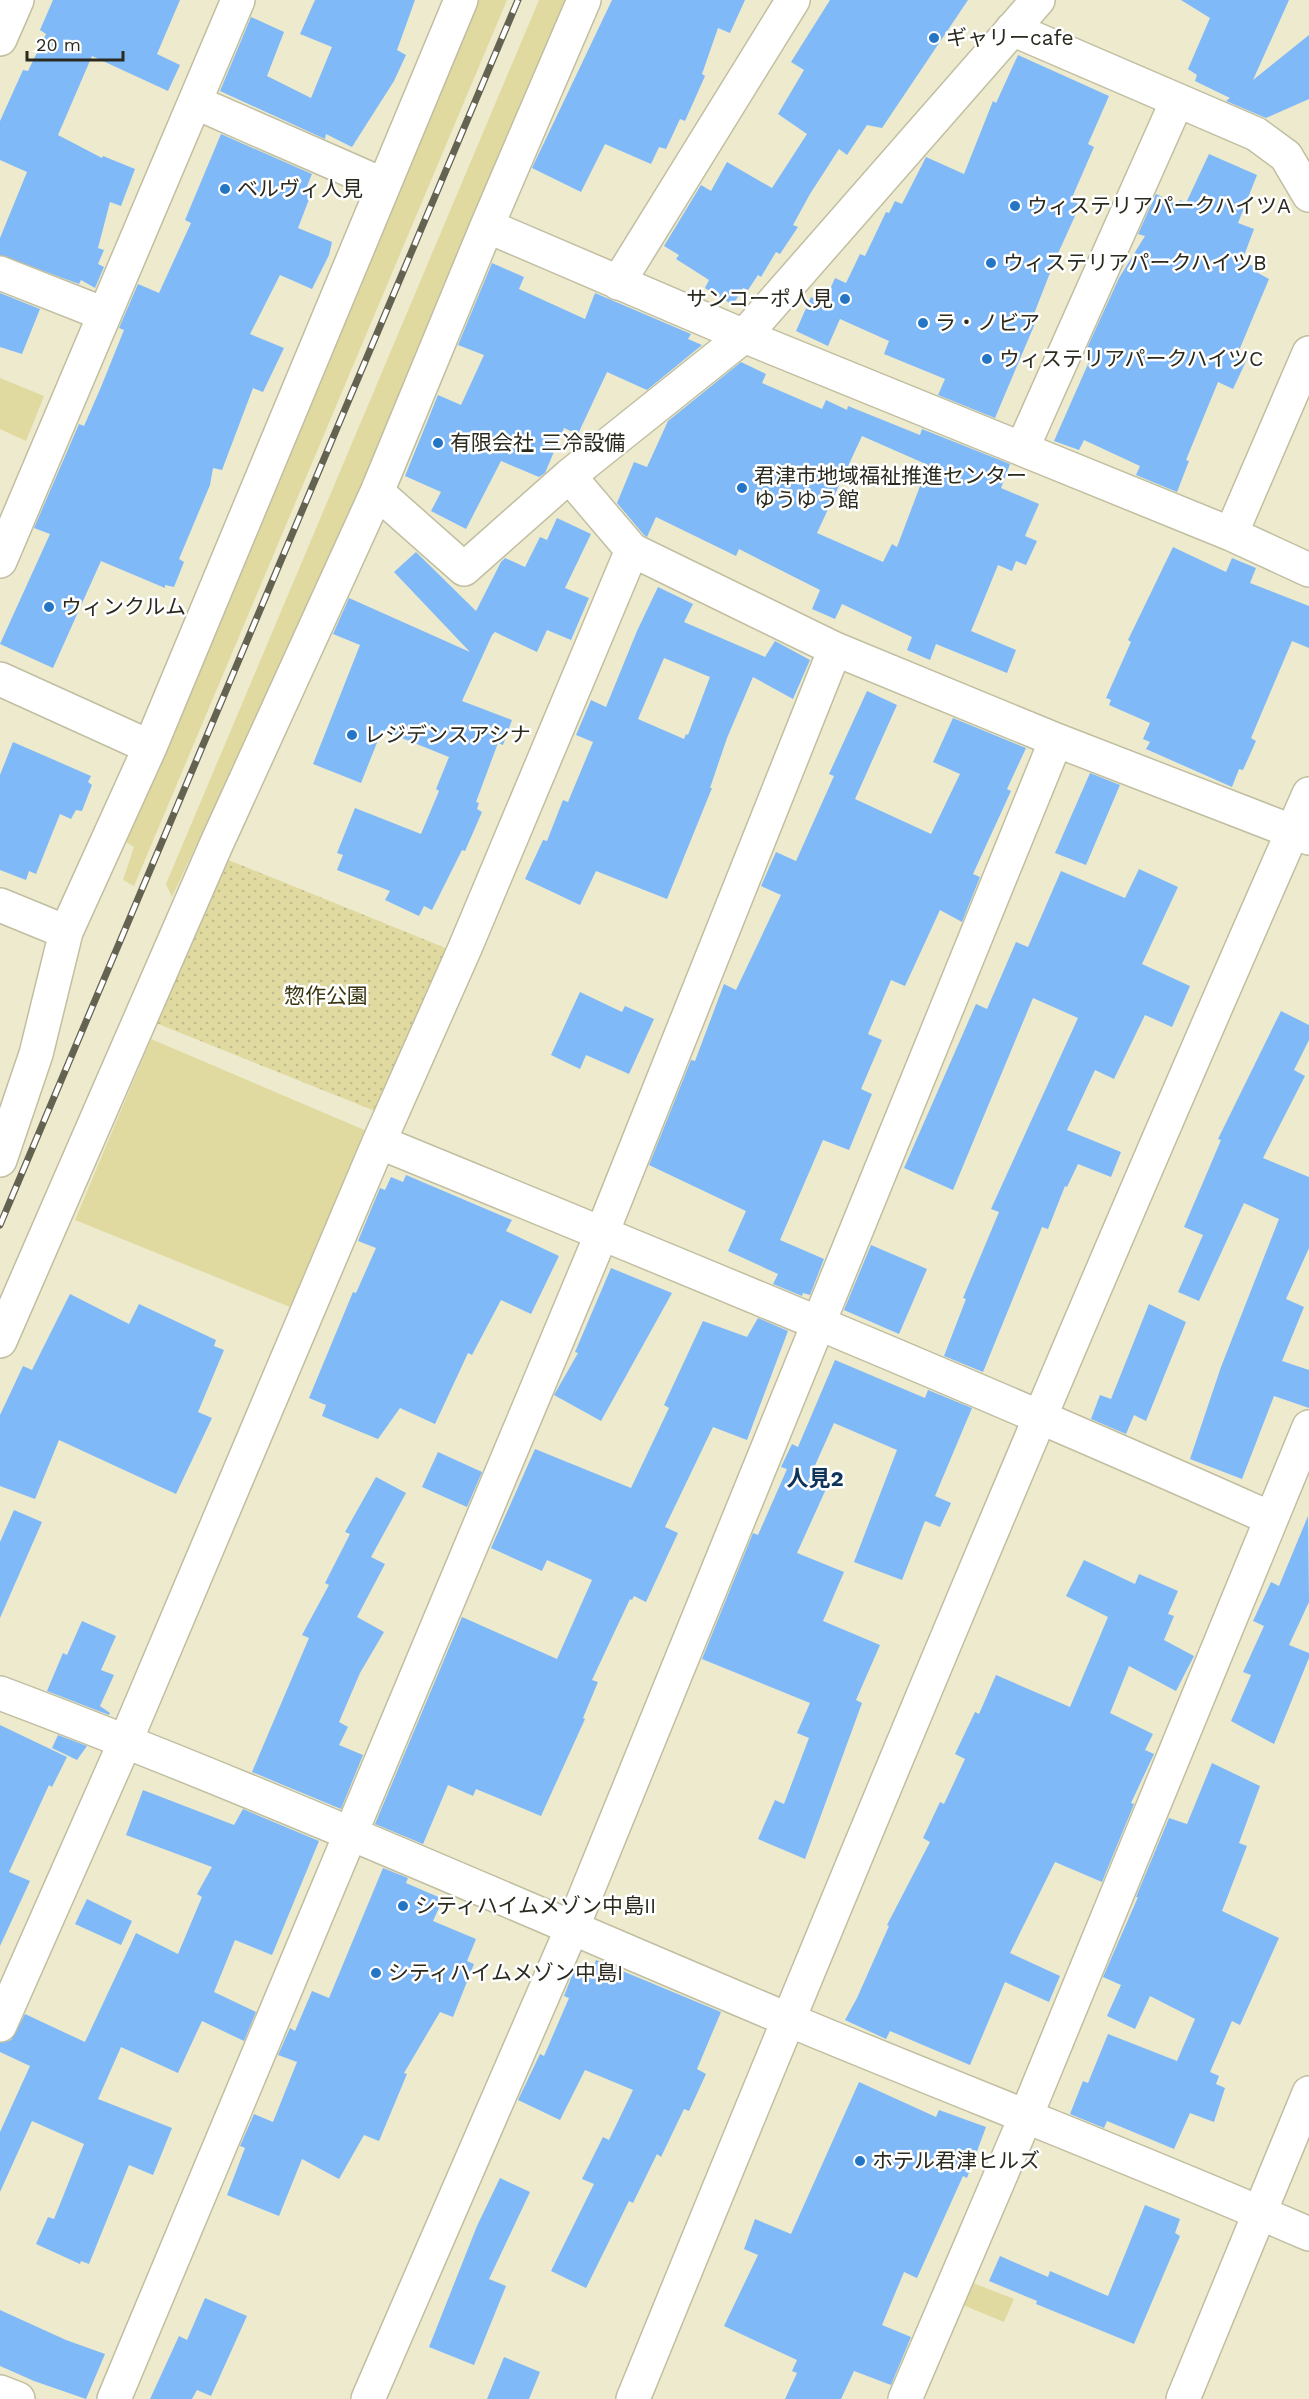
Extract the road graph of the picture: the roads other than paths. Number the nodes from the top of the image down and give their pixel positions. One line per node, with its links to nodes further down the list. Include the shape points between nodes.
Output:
1 (17, 0): 8 (street)
2 (238, 0): 10 (street)
3 (460, 0): 11 (street)
4 (584, 0): 13 (street)
5 (793, 0): 15 (street)
6 (1038, 0): 7 (street)
7 (1012, 29): 9 (street); 17 (street)
8 (0, 39)
9 (1177, 101): 12 (street, via 1256,134 1286,156); 19 (street)
10 (197, 103): 11 (street); 16 (street)
11 (384, 185): 29 (street)
12 (1309, 195)
13 (487, 226): 15 (street); 21 (street)
14 (0, 273): 16 (street)
15 (618, 282): 17 (street)
16 (104, 314): 24 (street)
17 (744, 336): 19 (street); 20 (street)
18 (1309, 352): 22 (street)
19 (1022, 449): 22 (street)
20 (569, 476): 21 (street, via 464,569); 23 (street)
21 (377, 492): 38 (street, via 216,845)
22 (1232, 534): 25 (street)
23 (632, 550): 26 (street); 34 (street)
24 (0, 561)
25 (1309, 570)
26 (835, 649): 28 (street); 36 (street)
27 (0, 679): 29 (street)
28 (1056, 740): 31 (street); 37 (street)
29 (150, 747): 33 (street)
30 (1309, 794): 31 (street)
31 (1301, 835): 39 (street)
32 (0, 905): 33 (street)
33 (66, 932): 35 (street, via 36,1054)
34 (379, 1142): 36 (street); 43 (street)
35 (1, 1154)
36 (602, 1233): 37 (street); 44 (street)
37 (820, 1322): 39 (street); 45 (street)
38 (0, 1341)
39 (1042, 1416): 41 (street); 46 (street)
40 (1309, 1427): 41 (street)
41 (1270, 1518): 49 (street)
42 (0, 1693): 43 (street)
43 (126, 1740): 44 (street); 47 (street)
44 (350, 1835): 45 (street); 54 (street)
45 (573, 1926): 46 (street); 55 (street)
46 (788, 2019): 49 (street); 56 (street)
47 (0, 2025)
48 (1309, 2093): 50 (street)
49 (1026, 2116): 50 (street); 57 (street)
50 (1259, 2212): 51 (street); 58 (street)
51 (1309, 2234)
52 (0, 2392): 53 (street)
53 (18, 2399)
54 (114, 2399)
55 (368, 2399)
56 (633, 2399)
57 (905, 2399)
58 (1183, 2399)

